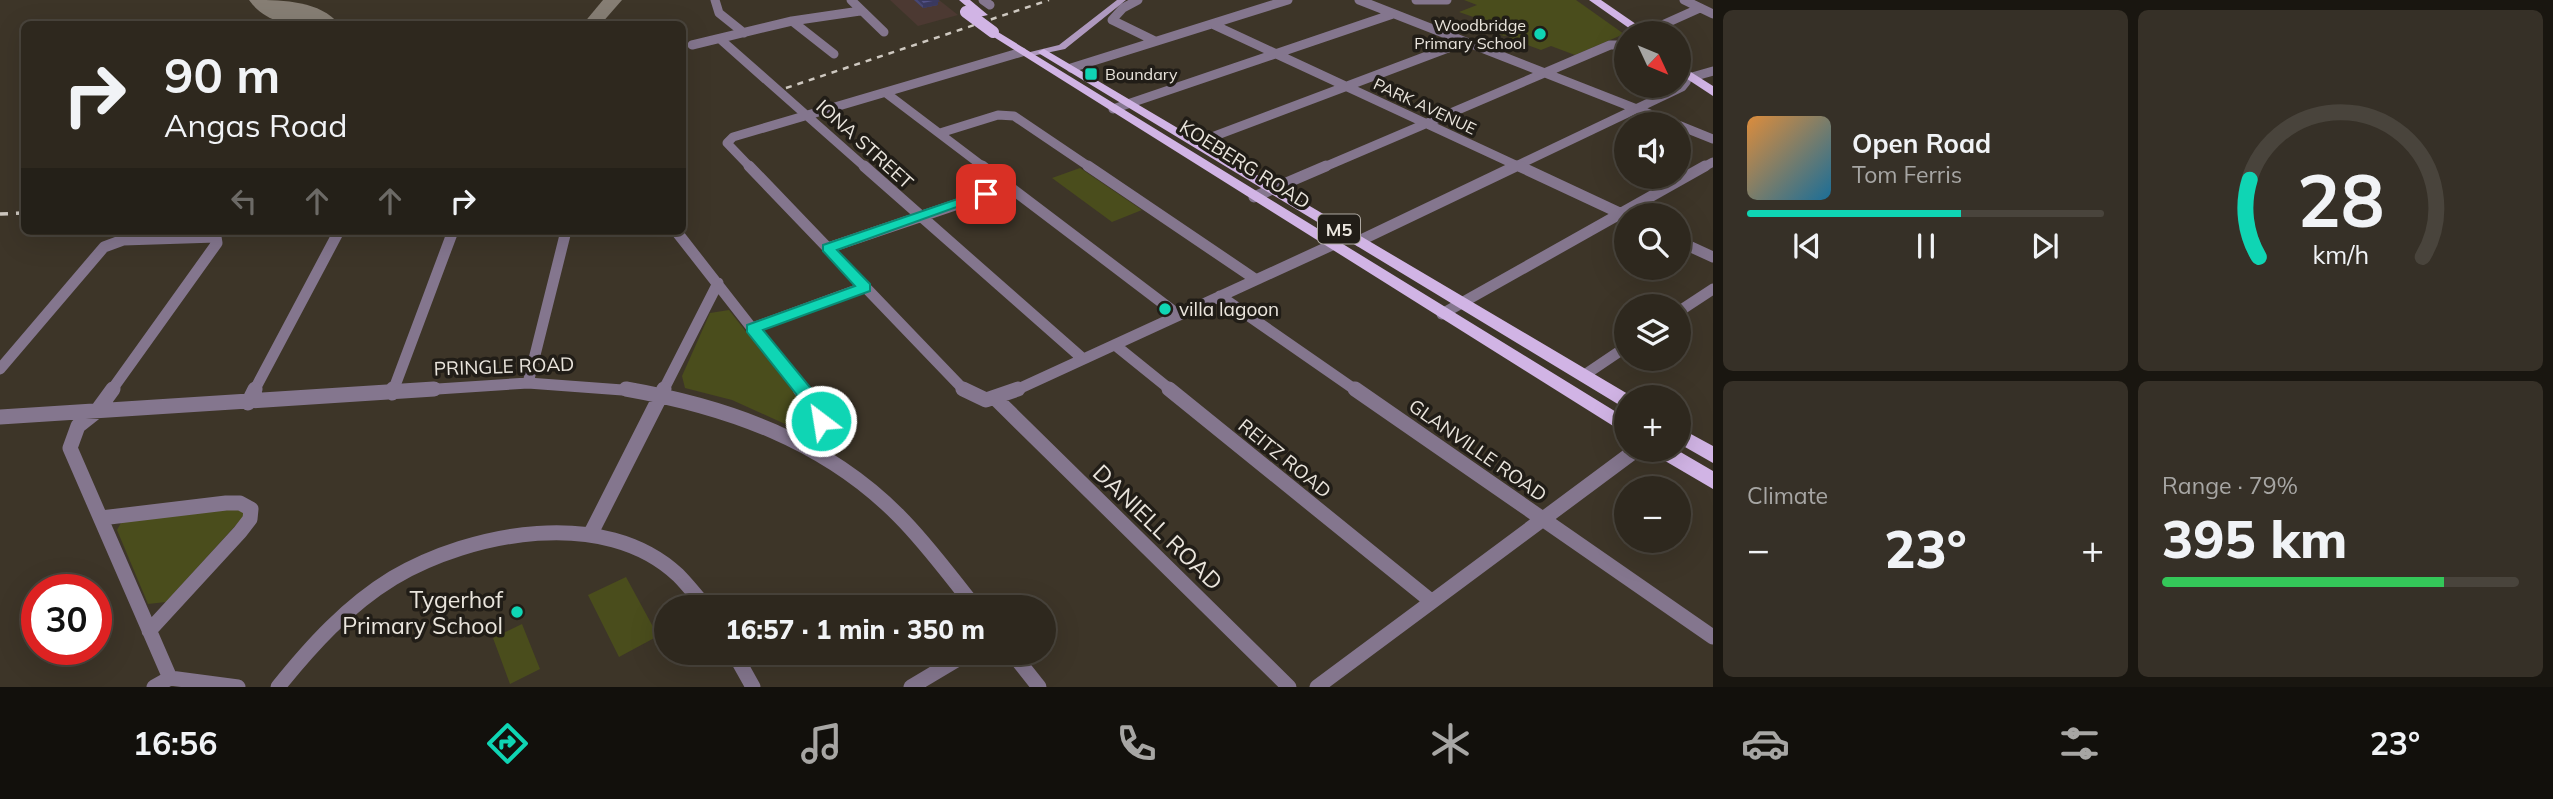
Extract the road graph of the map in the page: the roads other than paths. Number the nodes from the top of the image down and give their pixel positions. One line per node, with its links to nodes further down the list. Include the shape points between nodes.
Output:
1 (715, 0): 25 (street, via 719,13)
2 (851, 0): 16 (street)
3 (951, 0): 14 (main road, KOEBERG ROAD / M5)
4 (1108, 0): 31 (main road, via 1058,40)
5 (1122, 0): 31 (main road, via 1064,45)
6 (1138, 0): 27 (street, via 1112,20)
7 (1288, 0): 23 (street)
8 (1359, 0): 17 (street)
9 (1416, 0): 10 (street)
10 (1447, 0)
11 (1581, 0): 22 (main road)
12 (1594, 0): 19 (main road)
13 (1684, 0): 15 (street)
14 (979, 4): 31 (main road, KOEBERG ROAD / M5, bridge, via 998,30)
15 (1700, 8): 18 (street); 20 (street)
16 (860, 11): 21 (street); 24 (street)
17 (1393, 14): 28 (street); 32 (street)
18 (1713, 15)
19 (1629, 21)
20 (1671, 21)
21 (792, 22): 25 (street); 33 (street)
22 (1614, 23)
23 (1212, 24): 27 (street); 32 (street, PARK AVENUE)
24 (884, 32)
25 (744, 33): 26 (street)
26 (720, 39): 30 (street); 45 (street, IONA STREET)
27 (1155, 41): 34 (street)
28 (1464, 41): 35 (street); 37 (street)
29 (1614, 44): 35 (street)
30 (692, 45)
31 (1030, 52): 34 (main road, KOEBERG ROAD / M5); 39 (street); 42 (main road, KOEBERG ROAD / M5)
32 (1276, 53): 37 (street, PARK AVENUE); 41 (street)
33 (834, 54)
34 (1071, 68): 41 (main road, KOEBERG ROAD / M5)
35 (1546, 74): 43 (street); 46 (street)
36 (1705, 76): 38 (main road)
37 (1346, 86): 46 (street, PARK AVENUE); 50 (street)
38 (1713, 92)
39 (886, 93): 45 (street); 48 (street)
40 (1658, 98): 43 (street)
41 (1131, 103): 42 (street); 50 (main road, KOEBERG ROAD / M5)
42 (1113, 109): 55 (main road, KOEBERG ROAD / M5)
43 (1635, 109): 44 (street); 52 (street)
44 (1643, 112)
45 (807, 116): 58 (street, IONA STREET); 67 (street, via 730,139 729,146)
46 (1426, 124): 52 (street, PARK AVENUE); 54 (street)
47 (1691, 130): 49 (street)
48 (940, 133): 53 (street); 69 (street, via 999,115 1014,116)
49 (1713, 139)
50 (1196, 143): 54 (main road, KOEBERG ROAD / M5)
51 (1713, 162): 56 (street)
52 (1516, 165): 57 (street, PARK AVENUE); 64 (street)
53 (1008, 187): 58 (street); 76 (street)
54 (1273, 188): 55 (street); 64 (main road, KOEBERG ROAD / M5)
55 (1254, 197): 65 (main road, KOEBERG ROAD / M5)
56 (1643, 203)
57 (1614, 211)
58 (921, 216): 67 (street); 81 (street, IONA STREET)
59 (1614, 220): 74 (street)
60 (337, 235): 89 (street)
61 (451, 235): 85 (street)
62 (565, 235): 84 (street)
63 (679, 235): 70 (street)
64 (1359, 241): 74 (main road, KOEBERG ROAD / M5)
65 (1332, 245): 69 (street); 77 (main road, KOEBERG ROAD / M5)
66 (1691, 247): 68 (street)
67 (828, 248): 71 (street)
68 (1713, 257)
69 (1255, 279): 73 (street)
70 (718, 283): 78 (street); 86 (street)
71 (865, 287): 78 (street); 88 (street, via 968,394)
72 (1713, 289): 75 (street)
73 (1220, 296): 76 (street); 100 (street, GLANVILLE ROAD)
74 (1461, 303): 77 (street); 83 (main road, KOEBERG ROAD / M5)
75 (1691, 303)
76 (1177, 314): 79 (street)
77 (1442, 314): 92 (main road, KOEBERG ROAD / M5)
78 (753, 328): 94 (street, via 821,416)
79 (1115, 345): 81 (street); 104 (street, REITZ ROAD)
80 (1614, 355): 83 (street)
81 (1082, 358): 88 (street)
82 (0, 369): 90 (street, via 104,247 123,240 216,237)
83 (1583, 376): 87 (main road, KOEBERG ROAD / M5)
84 (528, 383): 85 (street, PRINGLE ROAD); 86 (street, PRINGLE ROAD)
85 (392, 393): 89 (street, PRINGLE ROAD)
86 (661, 393): 94 (street, PRINGLE ROAD, via 733,413); 101 (street)
87 (1614, 395)
88 (996, 399): 116 (street, DANIELL ROAD)
89 (248, 403): 90 (street, PRINGLE ROAD)
90 (97, 411): 91 (street, PRINGLE ROAD); 99 (street, via 78,426 70,448)
91 (0, 417)
92 (1614, 420)
93 (1691, 442): 95 (main road)
94 (805, 445): 103 (street, PRINGLE ROAD, via 890,507)
95 (1713, 455)
96 (1620, 462): 100 (street)
97 (1685, 462): 98 (main road)
98 (1711, 476)
99 (101, 518): 105 (street); 105 (street, via 226,503 251,509 250,519 240,531)
100 (1542, 519): 104 (street); 106 (street, GLANVILLE ROAD)
101 (592, 533): 102 (street, via 636,547 668,566); 112 (street, via 522,534 442,554 394,578 346,612 319,636)
102 (698, 595)
103 (965, 595)
104 (1431, 601): 117 (street)
105 (149, 631): 110 (street)
106 (1713, 637)
107 (741, 665): 113 (street)
108 (948, 665): 114 (street)
109 (1022, 665): 115 (street)
110 (162, 682): 111 (street)
111 (238, 687)
112 (278, 687)
113 (753, 687)
114 (912, 687)
115 (1039, 687)
116 (1289, 687)
117 (1317, 687)

